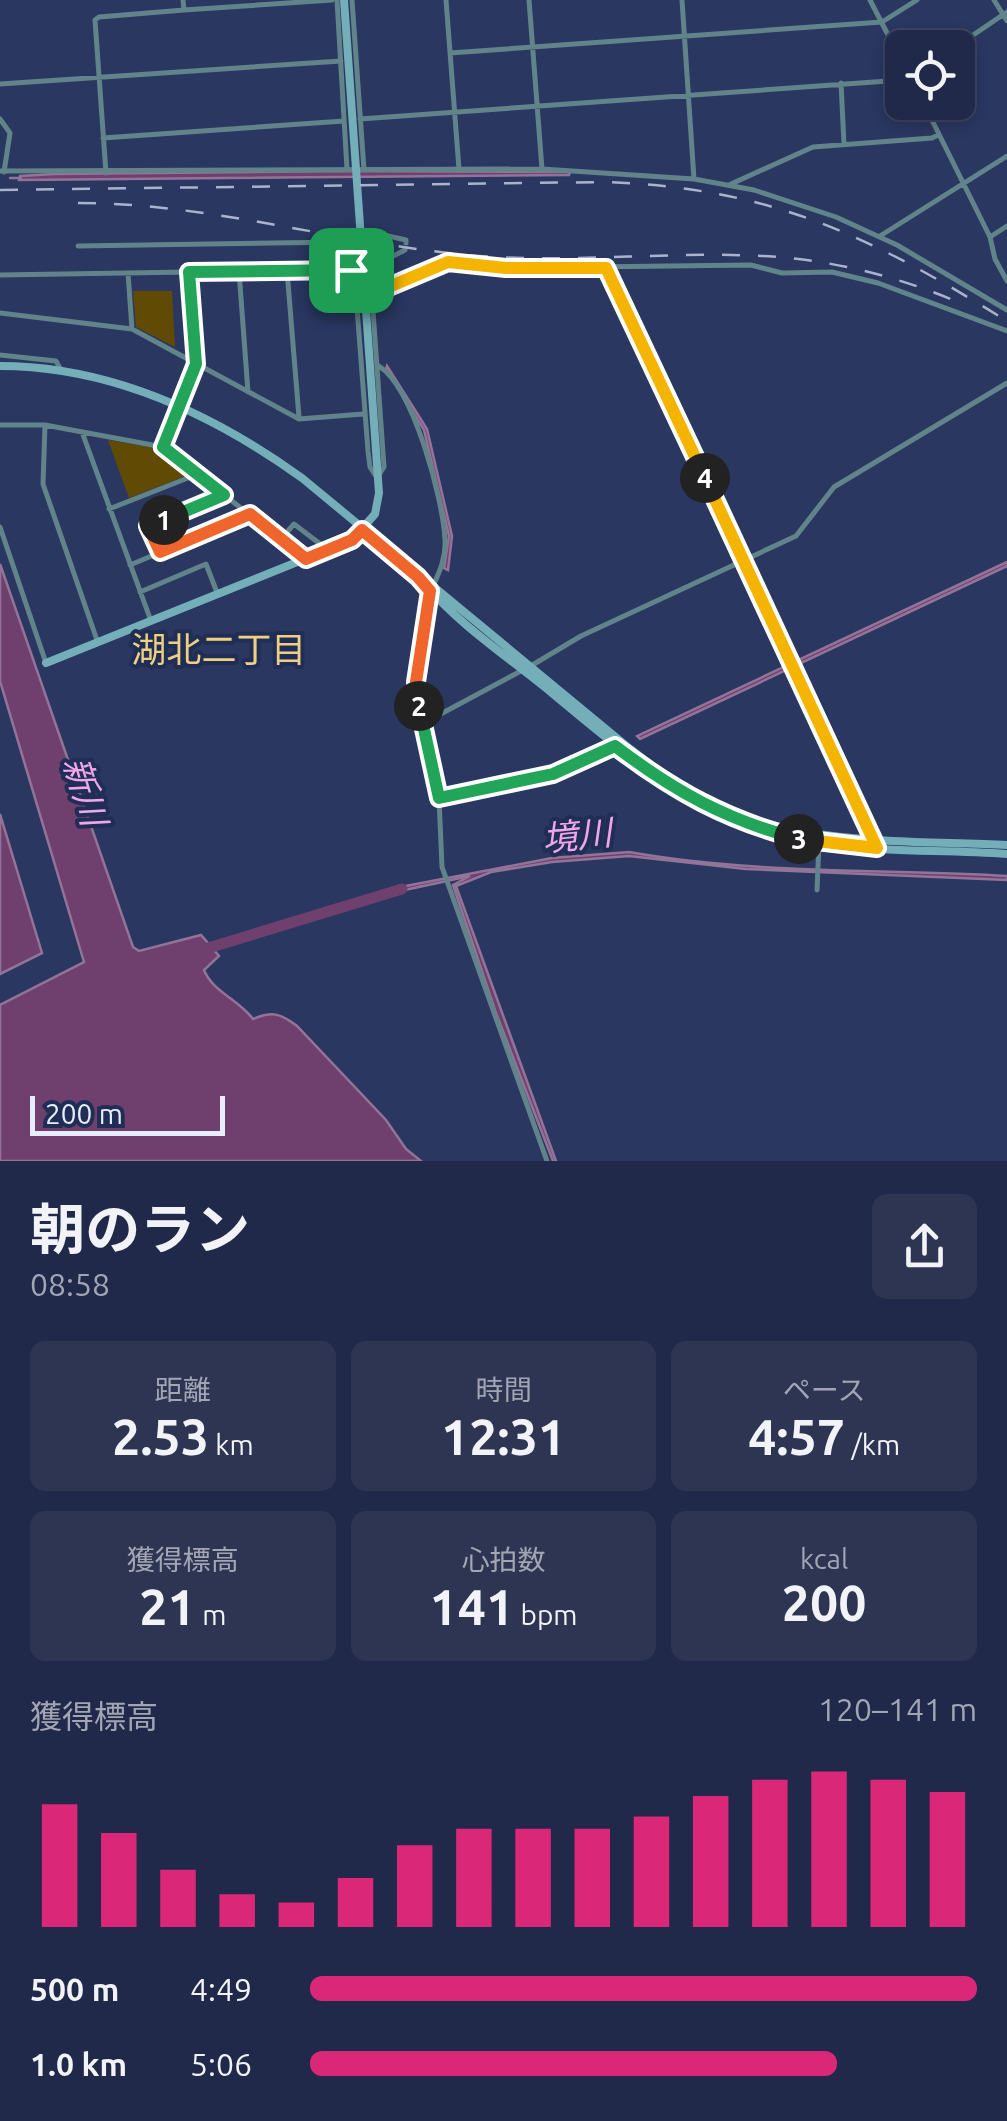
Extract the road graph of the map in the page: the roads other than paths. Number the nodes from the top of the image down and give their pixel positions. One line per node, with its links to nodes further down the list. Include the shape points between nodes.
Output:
1 (183, 0): 10 (street)
2 (338, 0): 10 (street); 18 (street); 79 (street)
3 (352, 0): 27 (street)
4 (446, 0): 17 (street)
5 (529, 0): 16 (street)
6 (682, 0): 15 (street)
7 (870, 0): 12 (street)
8 (917, 0): 12 (street)
9 (994, 0): 11 (street)
10 (184, 10): 19 (street, via 96,17)
11 (1006, 16): 14 (street)
12 (882, 22): 13 (street); 15 (street)
13 (886, 30)
14 (975, 35)
15 (684, 37): 16 (street); 23 (street)
16 (532, 47): 17 (street); 24 (street)
17 (450, 53): 25 (street)
18 (341, 61): 19 (street); 28 (street)
19 (98, 76): 21 (street); 31 (street)
20 (885, 81): 22 (street)
21 (0, 84)
22 (841, 84): 23 (street); 32 (street)
23 (688, 96): 24 (street); 40 (street)
24 (537, 106): 25 (street); 34 (street)
25 (455, 113): 27 (street); 37 (street)
26 (0, 119): 38 (street, via 10,133)
27 (360, 119): 36 (street)
28 (344, 120): 31 (street); 35 (street)
29 (931, 120): 30 (street)
30 (938, 135): 32 (street); 41 (street)
31 (103, 138): 39 (street)
32 (844, 144): 42 (street, via 814,146)
33 (1007, 156): 41 (street)
34 (542, 169): 37 (street); 40 (street)
35 (347, 170): 36 (street); 39 (street)
36 (364, 170): 37 (street)
37 (460, 170)
38 (2, 171): 39 (street)
39 (106, 173)
40 (694, 179): 42 (street)
41 (964, 183): 45 (street); 46 (street)
42 (731, 184): 45 (street)
43 (1007, 226): 46 (street)
44 (366, 231): 48 (street, via 406,240)
45 (880, 236): 60 (street)
46 (990, 237): 56 (street)
47 (78, 246): 50 (street, via 346,242)
48 (370, 268): 50 (street); 57 (street)
49 (606, 268): 57 (street, via 448,262); 63 (street, via 716,264 832,272); 89 (street)
50 (353, 270): 52 (street); 58 (street)
51 (239, 271): 52 (street); 54 (street); 70 (street)
52 (288, 271): 73 (street)
53 (128, 272): 54 (street); 55 (street); 62 (street)
54 (189, 272): 65 (street)
55 (0, 275)
56 (1007, 280)
57 (372, 294): 67 (street)
58 (357, 306): 59 (street); 72 (street)
59 (320, 307)
60 (1007, 310)
61 (0, 313): 62 (street)
62 (132, 330): 65 (street)
63 (1007, 331)
64 (0, 355): 68 (street, via 56,360)
65 (196, 364): 70 (street); 71 (street)
66 (0, 366): 68 (street)
67 (379, 366): 79 (street, via 384,467); 91 (street, via 422,430 445,538)
68 (63, 372): 71 (street)
69 (1007, 384): 89 (street, via 834,487 796,536)
70 (248, 392): 73 (street)
71 (182, 405): 77 (street); 84 (street, via 272,457)
72 (364, 414): 73 (street); 79 (street)
73 (299, 419)
74 (0, 425): 75 (street)
75 (45, 426): 76 (street); 95 (street, via 43,484)
76 (82, 432): 77 (street); 81 (street)
77 (163, 447): 78 (street)
78 (198, 474): 80 (street); 81 (street)
79 (377, 478): 84 (street, via 379,502)
80 (224, 495): 82 (street); 87 (street, via 148,526)
81 (109, 510): 90 (street)
82 (250, 514): 85 (street); 87 (street)
83 (0, 526): 96 (street)
84 (362, 530): 86 (street); 91 (street)
85 (281, 539): 86 (street, via 294,524); 88 (street)
86 (328, 550): 88 (street)
87 (160, 552): 90 (street)
88 (306, 559): 93 (street)
89 (744, 561): 97 (street); 102 (street)
90 (130, 564): 92 (street)
91 (432, 588): 97 (street); 98 (street, via 416,682)
92 (140, 592): 93 (street, via 206,564); 94 (street)
93 (218, 595): 94 (street)
94 (151, 622): 95 (street)
95 (98, 643): 96 (street)
96 (46, 662)
97 (526, 668): 98 (street); 99 (street); 102 (street, via 708,801 806,832)
98 (422, 724): 100 (street)
99 (615, 746): 100 (street, via 553,774); 101 (street, via 712,810)
100 (439, 798): 106 (street, via 442,866)
101 (819, 843): 102 (street); 105 (street)
102 (875, 844): 103 (street); 104 (street)
103 (1007, 845)
104 (1007, 854)
105 (817, 888)
106 (547, 1161)

